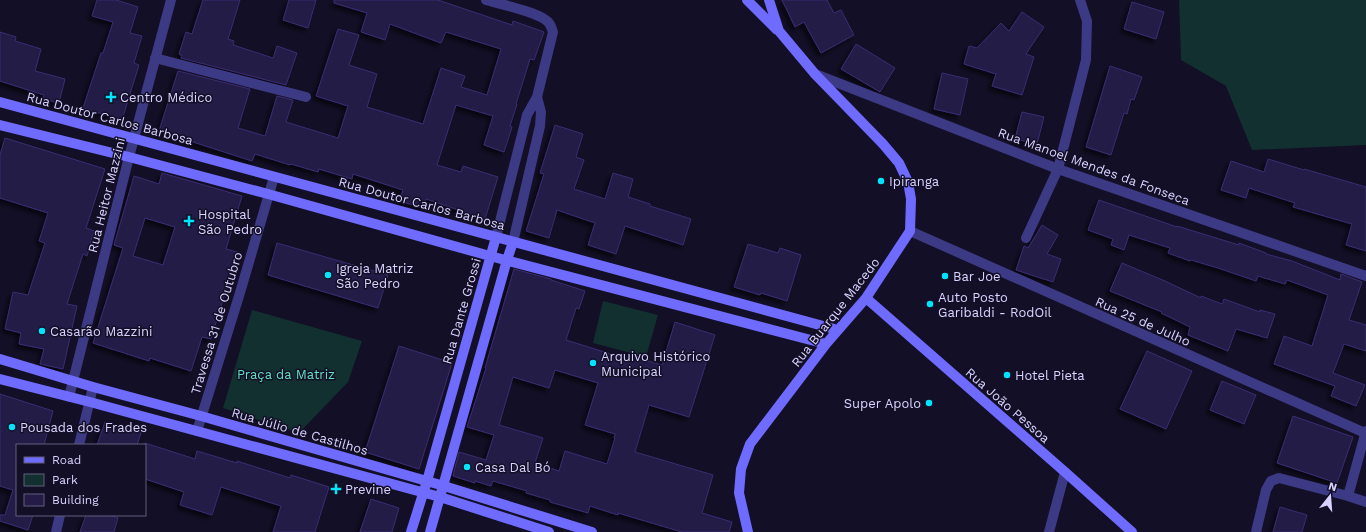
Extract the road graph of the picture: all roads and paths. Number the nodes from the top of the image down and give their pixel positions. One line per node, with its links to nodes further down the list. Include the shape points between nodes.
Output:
1 (171, 0): 7 (street, Rua Heitor Mazzini)
2 (486, 0): 10 (street, Rua Dante Grossi, via 537,15 551,25 553,32)
3 (747, 0): 6 (street)
4 (769, 0): 6 (street)
5 (1080, 0): 15 (street, via 1087,21 1086,60)
6 (779, 31): 8 (street)
7 (155, 58): 9 (street); 13 (street, Rua Heitor Mazzini)
8 (815, 74): 15 (street, Rua Manoel Mendes da Fonseca); 18 (street, via 899,163 910,193)
9 (306, 97)
10 (537, 97): 19 (street, Rua Dante Grossi, via 527,115); 21 (street, Rua Dante Grossi, via 541,112 540,126)
11 (0, 102): 13 (street, Rua Doutor Carlos Barbosa)
12 (0, 125): 14 (street)
13 (134, 138): 14 (street, Rua Heitor Mazzini); 16 (street, Rua Doutor Carlos Barbosa)
14 (128, 157): 17 (street); 32 (street, Rua Heitor Mazzini)
15 (1058, 168): 20 (street); 24 (street, Rua Manoel Mendes da Fonseca)
16 (274, 177): 17 (street, Travessa 31 de Outubro); 19 (street, Rua Doutor Carlos Barbosa)
17 (268, 194): 22 (street); 36 (street, Travessa 31 de Outubro)
18 (910, 232): 27 (street, Rua Buarque Macedo); 38 (street, Rua 25 de Julho)
19 (496, 237): 21 (street, Rua Doutor Carlos Barbosa); 22 (street, Rua Dante Grossi)
20 (1026, 238)
21 (513, 242): 23 (street, Rua Dante Grossi); 25 (street, Rua Doutor Carlos Barbosa)
22 (490, 256): 23 (street); 41 (street, Rua Dante Grossi)
23 (507, 260): 26 (street); 42 (street, Rua Dante Grossi)
24 (1366, 276)
25 (658, 282): 26 (street); 28 (street, Rua Doutor Carlos Barbosa)
26 (654, 298): 29 (street)
27 (866, 298): 28 (street, Rua Buarque Macedo); 40 (street, Rua João Pessoa)
28 (838, 330): 29 (street, Rua Buarque Macedo)
29 (826, 344): 53 (street, Rua Buarque Macedo, via 750,444 741,469 739,493)
30 (0, 359): 32 (street, Rua Júlio de Castilhos)
31 (0, 379): 34 (street, Rua Júlio de Castilhos)
32 (74, 382): 33 (street, Rua Júlio de Castilhos); 34 (street, Rua Heitor Mazzini)
33 (93, 387): 35 (street); 36 (street, Rua Júlio de Castilhos)
34 (69, 397): 35 (street, Rua Júlio de Castilhos)
35 (90, 402): 37 (street, Rua Júlio de Castilhos); 39 (street)
36 (201, 416): 37 (street, Travessa 31 de Outubro); 41 (street, Rua Júlio de Castilhos)
37 (197, 431): 43 (street, Rua Júlio de Castilhos)
38 (1366, 432): 44 (street)
39 (79, 444)
40 (1065, 472): 54 (street); 55 (street, Rua João Pessoa)
41 (427, 481): 42 (street, Rua Júlio de Castilhos); 43 (street, Rua Dante Grossi)
42 (444, 486): 45 (street, Rua Dante Grossi); 48 (street, Rua Júlio de Castilhos)
43 (423, 493): 45 (street, Rua Júlio de Castilhos); 50 (street, Rua Dante Grossi)
44 (1348, 496): 46 (street); 56 (street, via 1278,478 1271,481 1266,490)
45 (440, 498): 51 (street, Rua Dante Grossi); 52 (street, Rua Júlio de Castilhos)
46 (1366, 502)
47 (60, 516): 49 (street)
48 (586, 531)
49 (56, 532)
50 (411, 532)
51 (430, 532)
52 (549, 532)
53 (748, 532)
54 (1049, 532)
55 (1132, 532)
56 (1256, 532)

